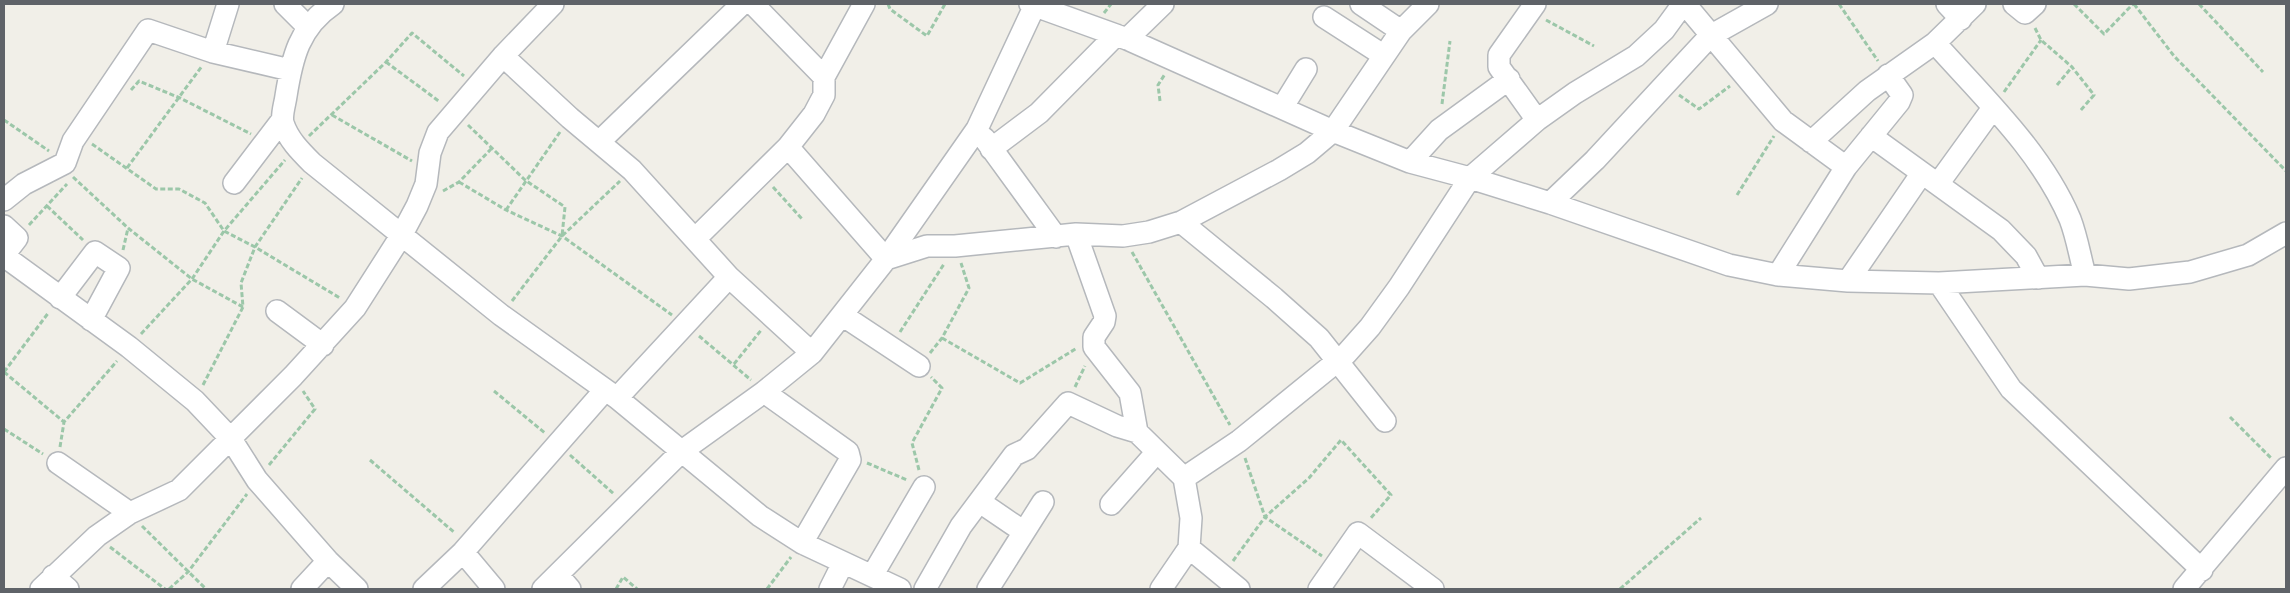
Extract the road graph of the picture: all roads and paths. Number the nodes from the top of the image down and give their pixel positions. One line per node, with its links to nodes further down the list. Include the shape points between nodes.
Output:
1 (228, 4): 32 (street)
2 (285, 4): 25 (street)
3 (333, 4): 25 (street)
4 (553, 4): 34 (street)
5 (742, 4): 67 (street)
6 (753, 4): 43 (street)
7 (864, 4): 43 (street)
8 (888, 4): 9 (path, via 890,9 926,36)
9 (946, 4)
10 (1033, 4): 28 (street); 61 (street)
11 (1163, 4): 28 (street)
12 (1361, 4): 26 (street)
13 (1428, 4): 26 (street)
14 (1684, 4): 27 (street); 59 (street, via 1664,30 1636,56)
15 (1767, 4): 27 (street)
16 (1839, 4): 42 (path)
17 (2014, 4): 18 (street, via 2025,13)
18 (2035, 4)
19 (2074, 4): 20 (path, via 2104,34)
20 (2133, 4): 80 (path, via 2174,56)
21 (2199, 4): 40 (path)
22 (1529, 6): 31 (path); 44 (street, via 1500,55 1500,67)
23 (1961, 9): 30 (street)
24 (1324, 17): 33 (street)
25 (307, 26): 39 (street)
26 (1401, 30): 33 (street)
27 (1710, 36): 41 (street); 45 (street)
28 (1122, 37): 35 (street); 72 (street, via 1039,113)
29 (1450, 40): 62 (path)
30 (1935, 43): 42 (street); 52 (street)
31 (1594, 46)
32 (213, 52): 39 (street); 49 (path); 74 (street, via 148,30 70,145)
33 (1382, 55): 63 (street)
34 (503, 56): 47 (street); 56 (street)
35 (1174, 58): 50 (path, via 1158,85); 51 (street)
36 (386, 62): 47 (path, via 412,33); 54 (path); 55 (path)
37 (2072, 67): 46 (path); 52 (path, via 2042,40); 53 (path, via 2094,95)
38 (1306, 69): 51 (street)
39 (290, 70): 58 (street)
40 (2264, 72)
41 (1744, 75): 45 (path, via 1699,109); 60 (street)
42 (1888, 75): 65 (street, via 1900,91 1901,98); 68 (street)
43 (824, 77): 71 (street, via 824,95 820,105)
44 (1509, 79): 59 (street); 62 (street)
45 (1666, 84): 88 (street)
46 (2057, 84)
47 (476, 86): 54 (street)
48 (127, 96): 49 (path, via 139,81)
49 (180, 98): 66 (path); 77 (path)
50 (1160, 101)
51 (1282, 108): 63 (street)
52 (1993, 108): 83 (street); 107 (street, via 2033,154 2054,186 2070,221)
53 (2080, 111)
54 (453, 112): 70 (path); 78 (street, via 438,132)
55 (332, 115): 69 (path); 78 (path)
56 (570, 118): 67 (street); 84 (path)
57 (4, 120): 74 (path)
58 (282, 120): 66 (street); 69 (street)
59 (1537, 120): 82 (street)
60 (1783, 121): 68 (street); 86 (path)
61 (977, 129): 72 (street); 105 (street)
62 (1439, 130): 73 (street)
63 (1333, 132): 73 (street); 92 (street, via 1279,170)
64 (95, 135): 77 (path, via 89,142)
65 (1871, 136): 76 (street); 83 (street)
66 (267, 142): 85 (street)
67 (599, 142): 79 (street)
68 (1811, 142): 76 (street)
69 (296, 147): 75 (street); 93 (path)
70 (493, 147): 84 (path); 90 (path, via 459,182)
71 (788, 147): 81 (street); 105 (street)
72 (991, 149): 98 (street)
73 (1410, 162): 82 (street)
74 (66, 163): 87 (street, via 24,184)
75 (312, 163): 96 (street); 101 (path)
76 (1846, 167): 106 (street)
77 (127, 168): 93 (path, via 156,189 178,189 204,203)
78 (427, 169): 96 (street, via 426,184)
79 (632, 170): 97 (path); 100 (street)
80 (2286, 172)
81 (761, 173): 91 (path); 100 (street)
82 (1470, 178): 88 (street); 127 (street, via 1438,231 1370,327)
83 (1930, 179): 109 (street, via 2016,243); 111 (street)
84 (526, 180): 90 (path); 97 (path, via 565,208)
85 (234, 183)
86 (1737, 194)
87 (4, 200)
88 (1550, 203): 106 (street, via 1729,265)
89 (47, 206): 94 (path); 103 (path); 110 (path, via 73,177 128,228)
90 (506, 210): 97 (path)
91 (803, 220)
92 (1181, 222): 99 (street); 127 (street, via 1282,304 1319,338)
93 (224, 231): 101 (path); 110 (path)
94 (10, 232): 104 (street)
95 (2286, 232): 107 (street, via 2248,255 2190,272 2130,279)
96 (402, 236): 115 (street); 117 (street)
97 (562, 236): 117 (path); 121 (path)
98 (1066, 236): 99 (street); 102 (street); 122 (street, via 1105,316)
99 (1123, 236): 142 (path)
100 (696, 238): 108 (street)
101 (255, 246): 114 (path, via 241,282); 115 (path)
102 (955, 246): 105 (street, via 927,246); 122 (path, via 969,288 942,338 1020,383); 125 (path)
103 (95, 252): 113 (street); 120 (street, via 119,269)
104 (4, 256): 113 (street)
105 (886, 259): 118 (street)
106 (1778, 275): 111 (street)
107 (2084, 275): 109 (street)
108 (729, 277): 119 (street); 121 (street)
109 (2038, 278): 112 (street)
110 (192, 279): 114 (path); 124 (path)
111 (1848, 282): 112 (street)
112 (1939, 283): 169 (street, via 2011,389)
113 (60, 298): 120 (street); 129 (path)
114 (243, 307): 133 (path)
115 (355, 308): 123 (street)
116 (278, 311): 123 (street)
117 (501, 315): 132 (street)
118 (842, 315): 125 (street); 126 (street)
119 (772, 317): 121 (path, via 734,364); 126 (street)
120 (91, 320): 124 (street)
121 (685, 324): 132 (street)
122 (1094, 342): 134 (path); 140 (street, via 1130,393)
123 (323, 345): 141 (street)
124 (129, 347): 133 (street); 138 (path)
125 (890, 347): 128 (street)
126 (812, 353): 131 (street)
127 (1336, 361): 137 (street); 142 (street)
128 (919, 366): 152 (path, via 942,388 912,443)
129 (4, 372): 138 (path)
130 (494, 391): 143 (path)
131 (764, 392): 144 (street); 145 (street)
132 (611, 394): 143 (street); 144 (street)
133 (195, 401): 141 (street)
134 (1068, 403): 140 (street); 153 (street, via 1027,449 1014,455)
135 (315, 409): 151 (path)
136 (2230, 417): 149 (path)
137 (1385, 421)
138 (64, 422): 148 (path)
139 (4, 428): 148 (path)
140 (1137, 432): 146 (street)
141 (231, 440): 151 (street); 157 (street, via 179,490)
142 (1239, 441): 150 (street); 158 (path)
143 (558, 444): 155 (path); 165 (street)
144 (682, 451): 155 (street); 163 (street, via 760,516)
145 (848, 452): 152 (path, via 879,470); 163 (street, via 850,460)
146 (1156, 453): 150 (street); 156 (street)
147 (370, 460): 165 (path)
148 (58, 464): 157 (street)
149 (2285, 469): 169 (street)
150 (1184, 478): 164 (street, via 1191,518)
151 (257, 480): 166 (street); 170 (path)
152 (924, 487): 171 (street)
153 (980, 502): 160 (street); 188 (street, via 961,526)
154 (1044, 502): 160 (street)
155 (626, 504): 172 (street)
156 (1111, 504)
157 (130, 513): 162 (street); 170 (path)
158 (1265, 517): 161 (path, via 1309,478 1341,440 1391,495); 168 (path); 173 (path)
159 (1701, 518): 193 (path)
160 (1024, 532): 189 (street)
161 (1358, 533): 168 (street); 192 (street)
162 (96, 536): 174 (street); 175 (path)
163 (802, 543): 167 (street); 185 (path)
164 (1189, 548): 173 (street); 190 (street)
165 (466, 549): 180 (street); 181 (street)
166 (328, 561): 178 (street); 179 (street)
167 (842, 563): 171 (street); 186 (street)
168 (1335, 564): 191 (street)
169 (2202, 570): 194 (street)
170 (188, 572): 176 (path); 177 (path)
171 (872, 576): 187 (street)
172 (564, 582): 182 (street)
173 (1230, 583)
174 (54, 585)
175 (165, 589)
176 (169, 589)
177 (206, 589)
178 (302, 589)
179 (357, 589)
180 (424, 589)
181 (494, 589)
182 (543, 589)
183 (616, 589): 184 (path, via 623,577)
184 (637, 589)
185 (767, 589)
186 (830, 589)
187 (900, 589)
188 (925, 589)
189 (988, 589)
190 (1161, 589)
191 (1319, 589)
192 (1433, 589)
193 (1620, 589)
194 (2184, 589)

